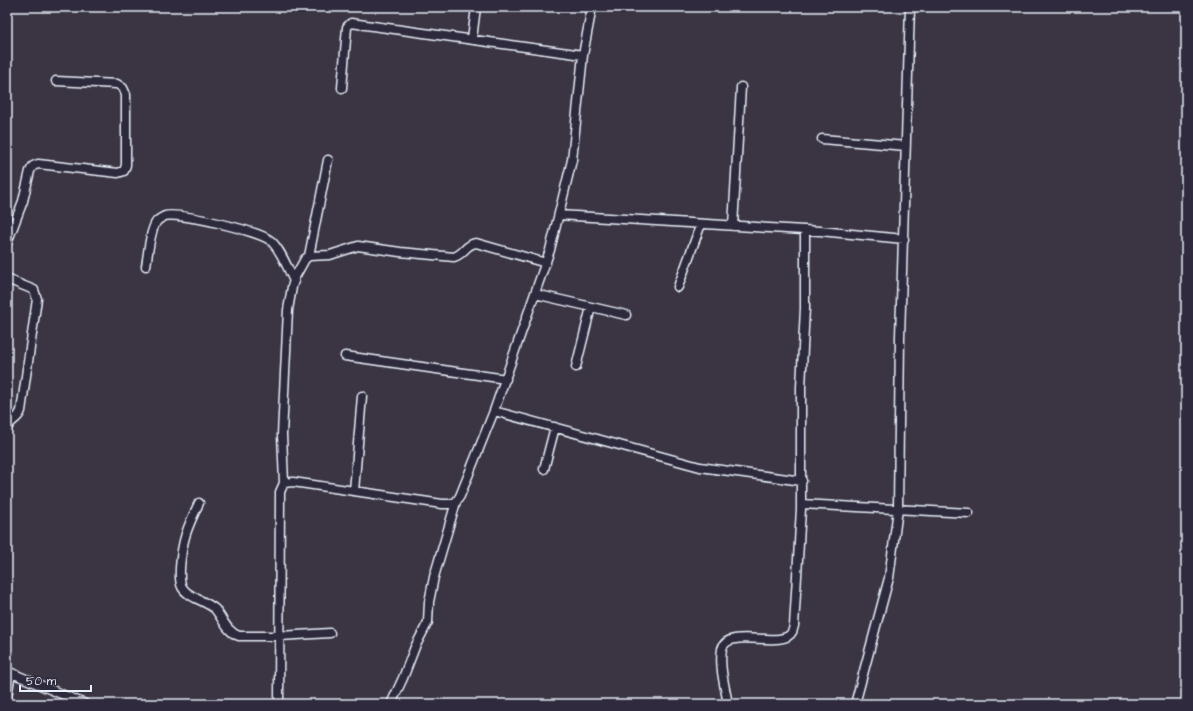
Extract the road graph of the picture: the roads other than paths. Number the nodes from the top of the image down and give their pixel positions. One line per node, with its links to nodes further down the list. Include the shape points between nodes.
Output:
1 (476, 7): 4 (street)
2 (592, 7): 5 (street)
3 (910, 7): 10 (street)
4 (472, 39): 5 (street); 8 (street, via 351,23 347,26)
5 (583, 55): 12 (street, via 572,160)
6 (56, 80): 17 (street, via 117,84 124,88 126,165 124,171 118,173 38,164 33,166 24,201)
7 (741, 87): 14 (street)
8 (342, 88)
9 (822, 139): 10 (street)
10 (906, 146): 16 (street)
11 (328, 160): 18 (street)
12 (559, 215): 13 (street); 19 (street)
13 (700, 224): 14 (street); 23 (street)
14 (733, 226): 15 (street)
15 (805, 230): 16 (street); 35 (street, via 801,387)
16 (904, 239): 41 (street)
17 (7, 243)
18 (309, 256): 19 (street, via 330,255 358,246 454,257 466,246 476,243); 22 (street)
19 (546, 263): 24 (street)
20 (146, 266): 22 (street, via 156,222 164,216 173,216 222,224 262,235 277,249)
21 (7, 278): 33 (street, via 34,290 37,299 21,411)
22 (294, 281): 36 (street, via 288,310 286,349 282,435)
23 (678, 287)
24 (535, 294): 25 (street); 29 (street)
25 (591, 307): 26 (street); 28 (street)
26 (626, 315)
27 (345, 356): 29 (street)
28 (576, 367)
29 (506, 379): 31 (street)
30 (362, 396): 37 (street)
31 (494, 411): 32 (street); 38 (street)
32 (555, 427): 34 (street); 35 (street, via 700,467)
33 (7, 428)
34 (544, 469)
35 (802, 481): 40 (street)
36 (284, 483): 37 (street, via 293,482); 44 (street, via 280,492)
37 (354, 491): 38 (street, via 442,504)
38 (456, 502): 50 (street, via 434,577 428,622)
39 (199, 503): 44 (street, via 184,538 180,579 182,587 214,609 234,634)
40 (801, 504): 41 (street); 51 (street, via 792,633 778,639 732,639 725,643 722,648 722,661)
41 (898, 509): 42 (street); 52 (street, via 889,578)
42 (968, 513)
43 (330, 633): 44 (street)
44 (280, 636): 49 (street)
45 (9, 672): 46 (street); 47 (street)
46 (7, 696)
47 (74, 702): 48 (street)
48 (85, 704)
49 (280, 704)
50 (392, 704)
51 (728, 704)
52 (855, 704)

